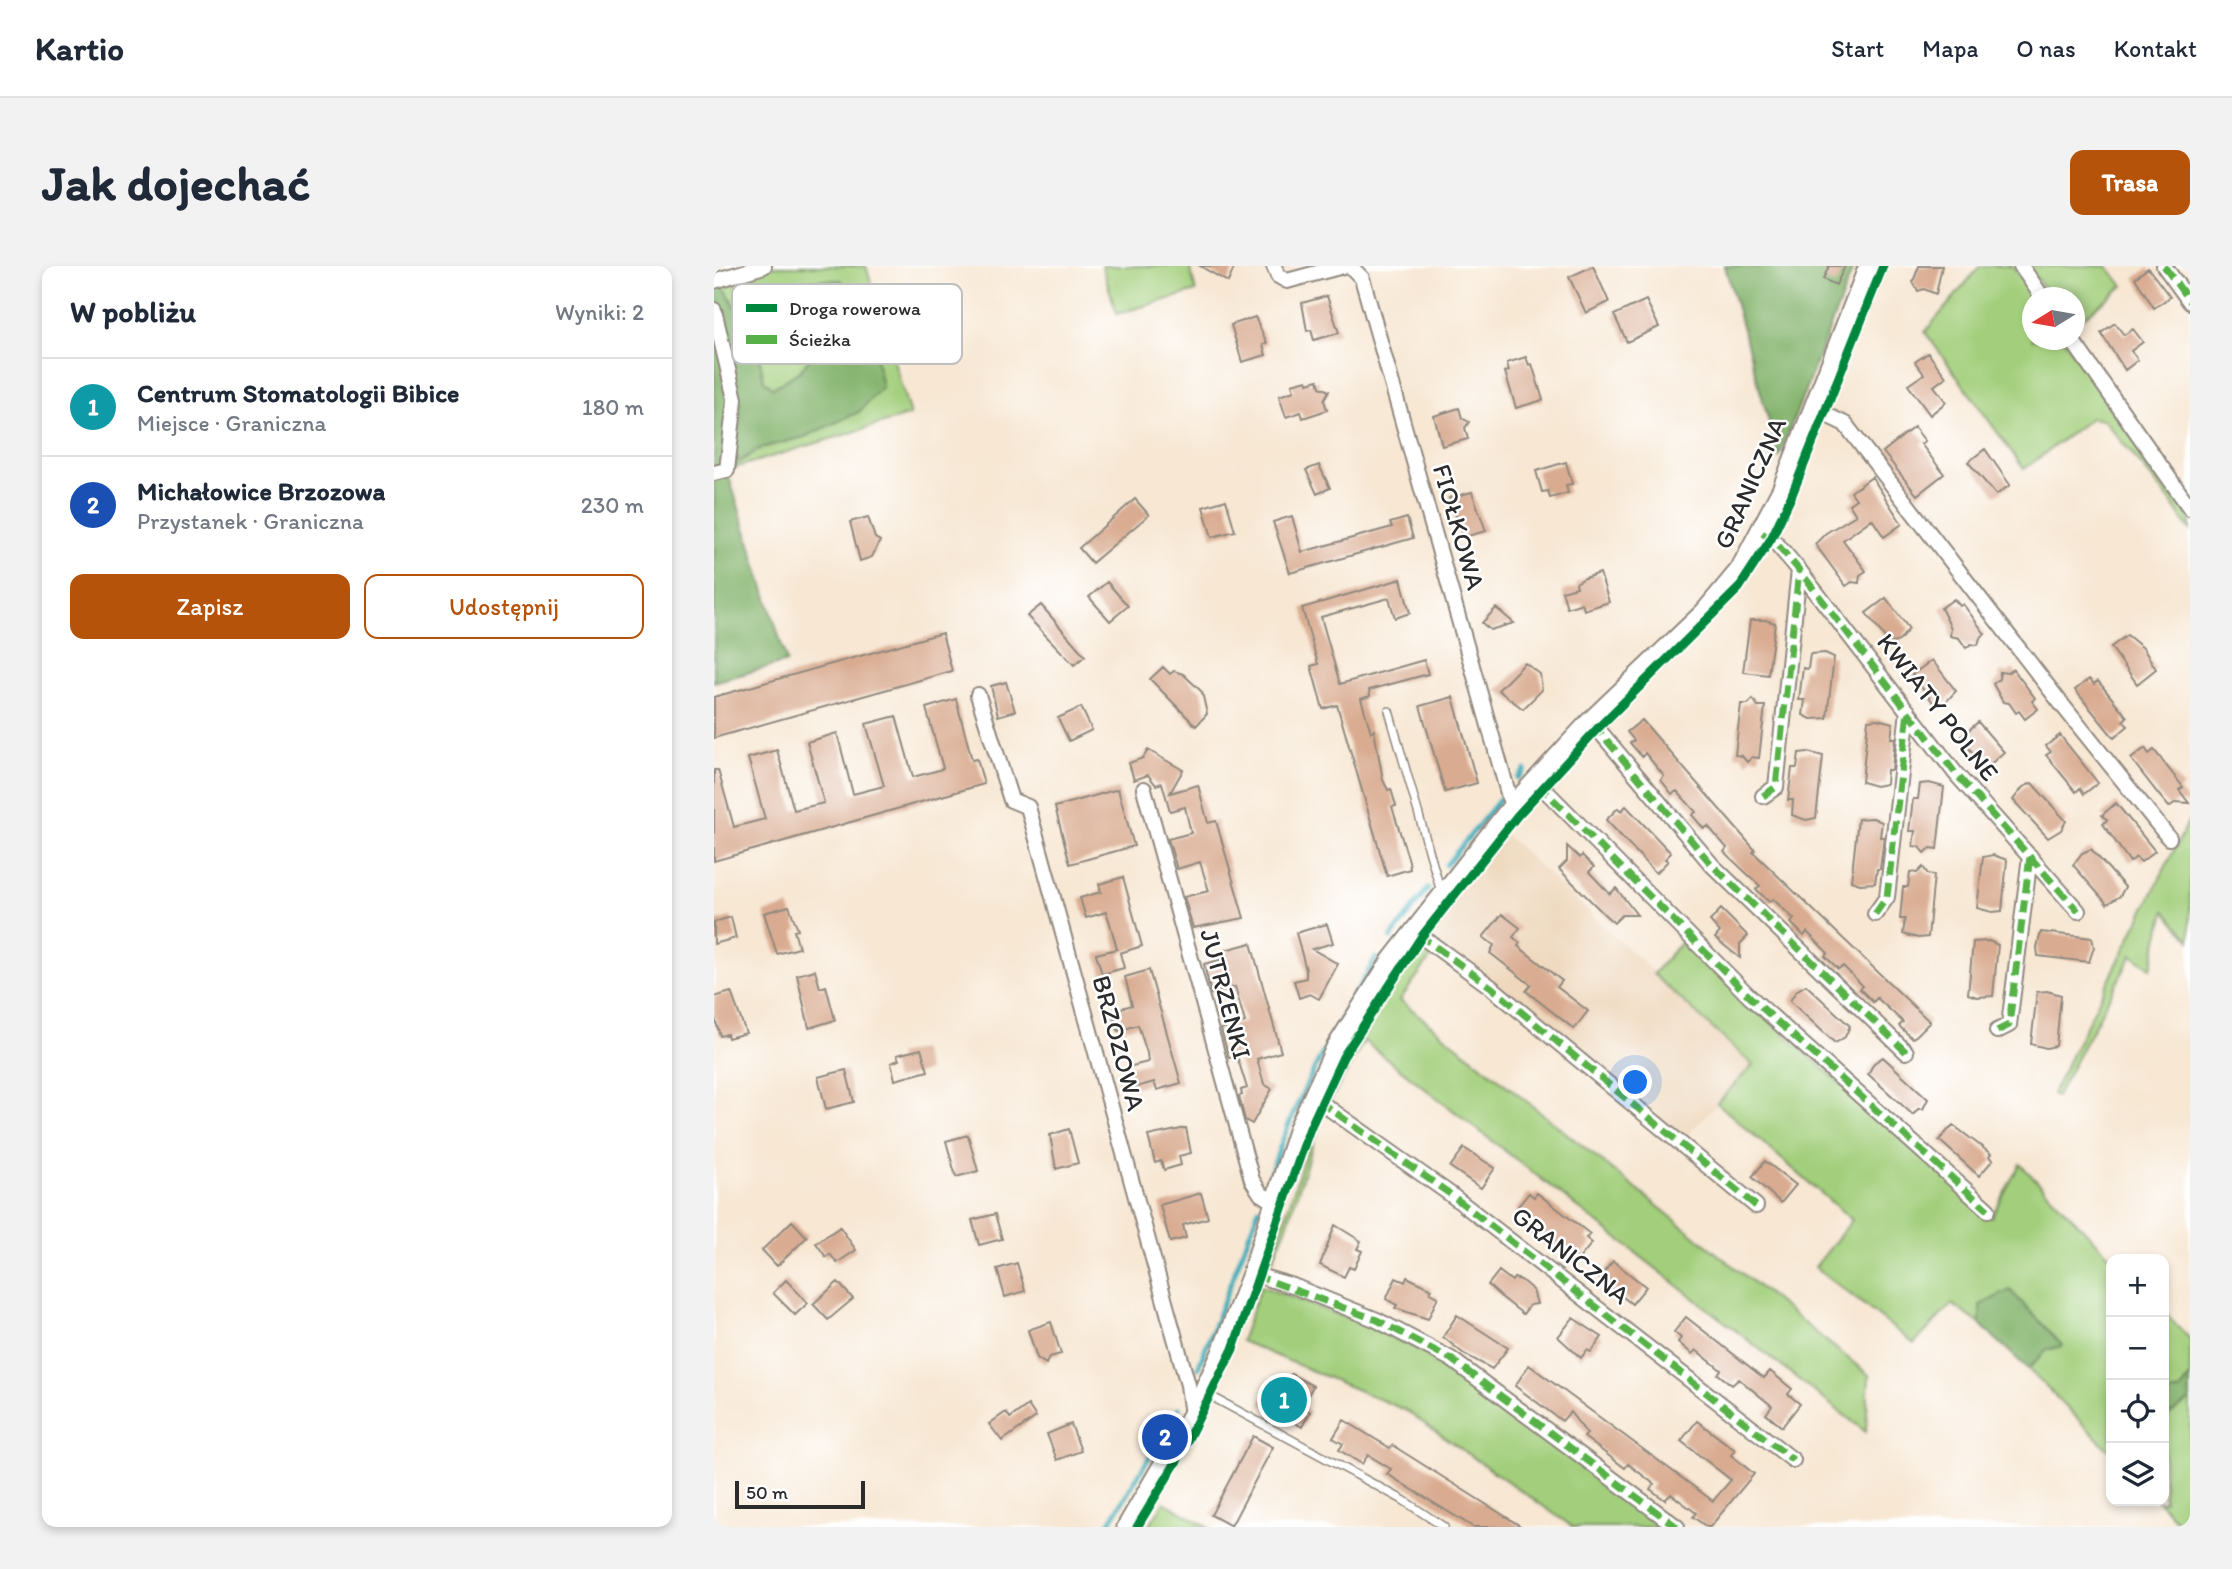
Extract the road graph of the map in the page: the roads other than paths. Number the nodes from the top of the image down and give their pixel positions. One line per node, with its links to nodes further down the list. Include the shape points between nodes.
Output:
1 (764, 266): 8 (street)
2 (1274, 266): 3 (street, via 1278,276 1287,281)
3 (1343, 266)
4 (1350, 266): 25 (street, FIOŁKOWA, via 1360,272)
5 (1869, 266): 13 (street)
6 (2021, 266): 9 (street)
7 (2164, 266): 10 (street)
8 (714, 281)
9 (2035, 287)
10 (2190, 302)
11 (714, 310): 14 (street, via 735,399 727,470)
12 (2079, 350): 15 (street)
13 (1812, 408): 16 (street, GRANICZNA); 26 (street, GRANICZNA, via 1845,424)
14 (714, 473)
15 (2190, 508)
16 (1762, 533): 17 (street, KWIATY POLNE, via 1776,542); 21 (street, GRANICZNA, via 1740,570 1705,612)
17 (1799, 570): 20 (street, KWIATY POLNE); 24 (street, via 1776,787)
18 (978, 695): 40 (street, BRZOZOWA, via 1011,800 1028,807 1188,1385)
19 (1390, 711): 28 (lane)
20 (1908, 711): 27 (street, KWIATY POLNE, via 1956,774); 30 (street, via 1887,897)
21 (1591, 721): 22 (street, GRANICZNA); 33 (street, via 1712,865)
22 (1536, 781): 25 (street, GRANICZNA); 37 (street, via 1750,997)
23 (1144, 789): 35 (street, JUTRZENKI, via 1252,1180 1261,1194)
24 (1763, 796)
25 (1512, 807): 28 (street, GRANICZNA)
26 (2169, 838)
27 (2030, 856): 29 (street, KWIATY POLNE); 32 (street, via 2009,1025)
28 (1441, 894): 31 (street, GRANICZNA)
29 (2078, 911)
30 (1875, 914)
31 (1414, 931): 34 (street, GRANICZNA, via 1336,1048); 36 (street, via 1491,987)
32 (1997, 1031)
33 (1906, 1052)
34 (1313, 1097): 35 (street, GRANICZNA); 41 (street, GRANICZNA, via 1450,1194)
35 (1276, 1203): 38 (street, GRANICZNA)
36 (1756, 1206)
37 (1987, 1210)
38 (1252, 1274): 39 (street, GRANICZNA); 44 (street, via 1377,1320 1451,1359)
39 (1204, 1393): 40 (street, GRANICZNA); 43 (lane, via 1403,1500)
40 (1192, 1416): 42 (street, GRANICZNA)
41 (1793, 1460)
42 (1127, 1527)
43 (1444, 1527)
44 (1677, 1527)

